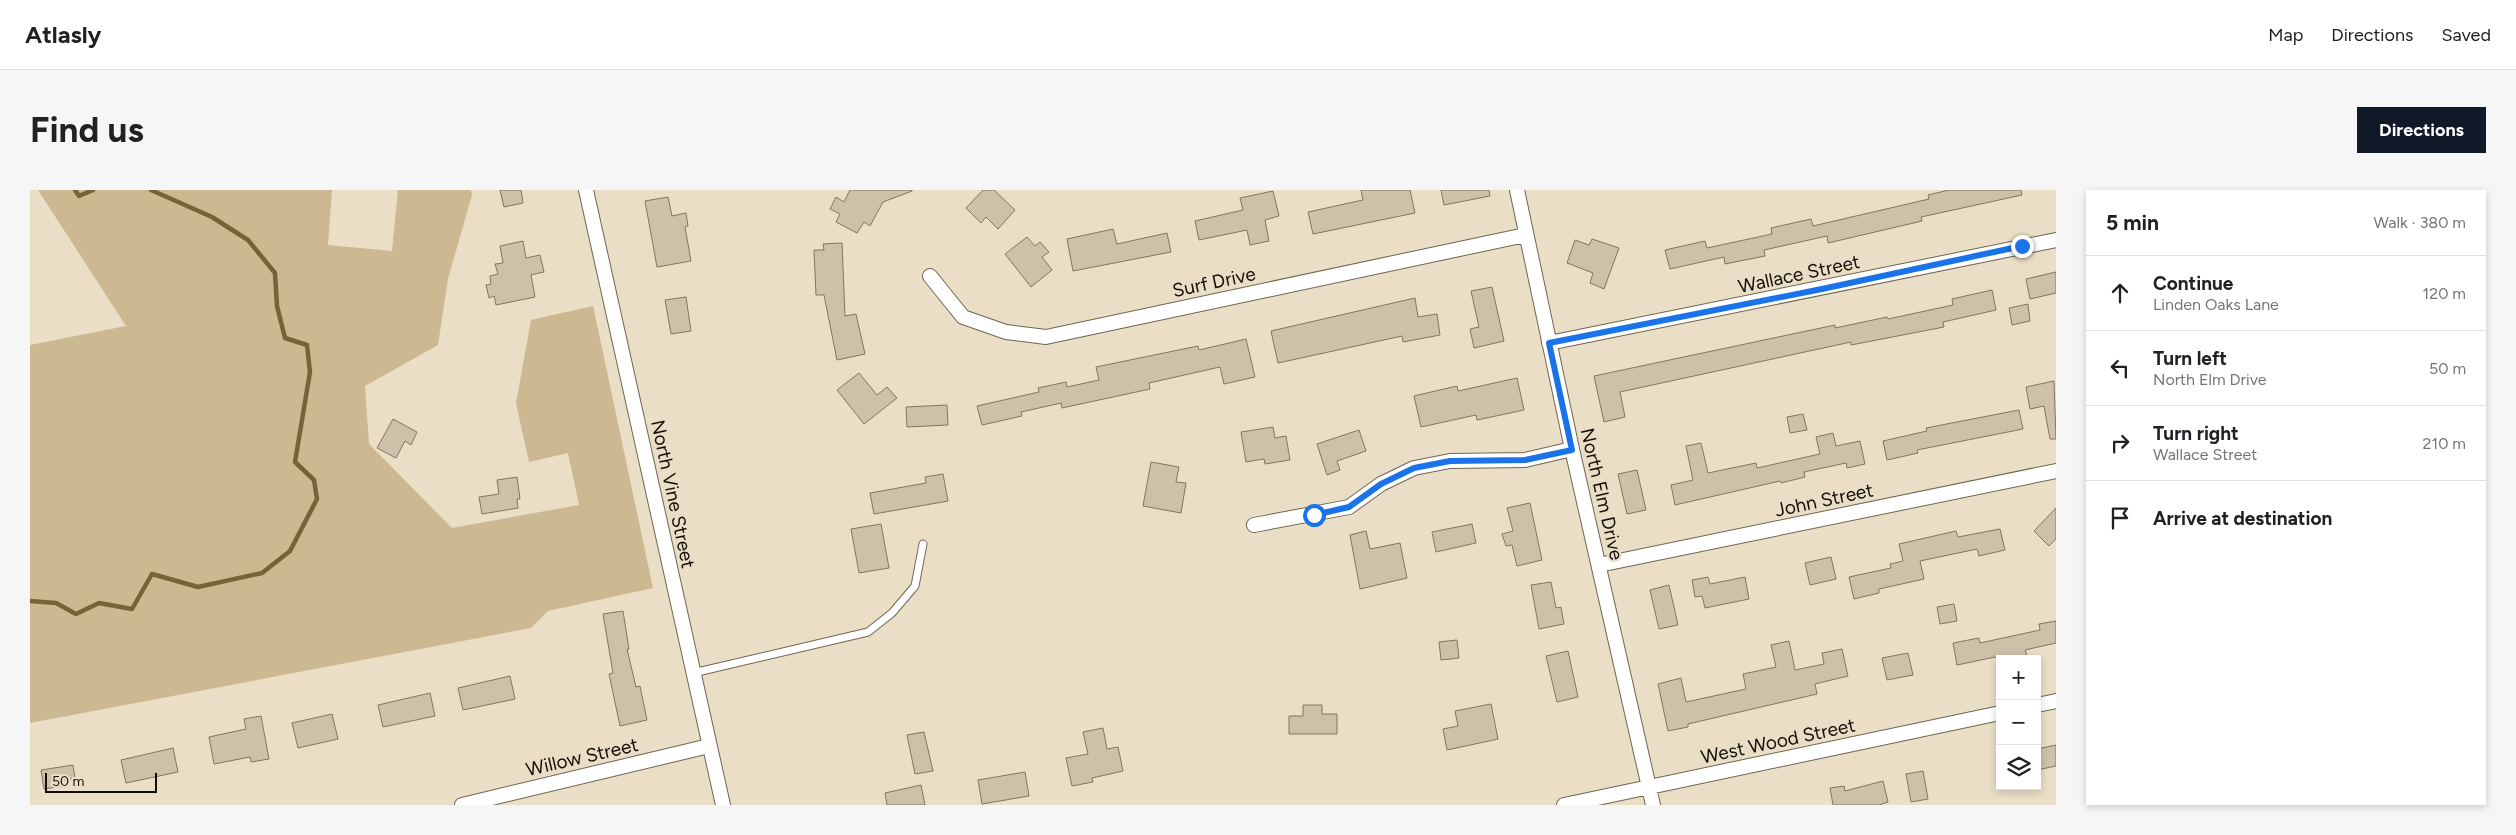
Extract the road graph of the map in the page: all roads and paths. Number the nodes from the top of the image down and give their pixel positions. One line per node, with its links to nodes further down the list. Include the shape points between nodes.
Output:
1 (586, 190): 12 (street, North Vine Street)
2 (1516, 190): 3 (street, North Elm Drive)
3 (1525, 235): 5 (street, Surf Drive, via 1046,336 1006,332 962,317); 6 (street, North Elm Drive)
4 (2056, 240): 6 (street, Wallace Street)
5 (930, 276)
6 (1549, 343): 7 (street, North Elm Drive)
7 (1572, 450): 9 (street, via 1525,460 1450,461 1414,468 1381,484 1349,507); 11 (street, North Elm Drive)
8 (2056, 471): 11 (street, John Street)
9 (1254, 524)
10 (923, 544): 12 (lane, via 915,586 892,613 868,632)
11 (1599, 565): 17 (street, North Elm Drive)
12 (693, 673): 16 (street, North Vine Street)
13 (2056, 701): 14 (street)
14 (2041, 704)
15 (1996, 714): 17 (street, West Wood Street)
16 (709, 746): 18 (street, Willow Street); 19 (street, North Vine Street)
17 (1649, 787): 20 (street, West Wood Street); 21 (street, North Elm Drive)
18 (462, 805)
19 (723, 805)
20 (1564, 805)
21 (1653, 805)

